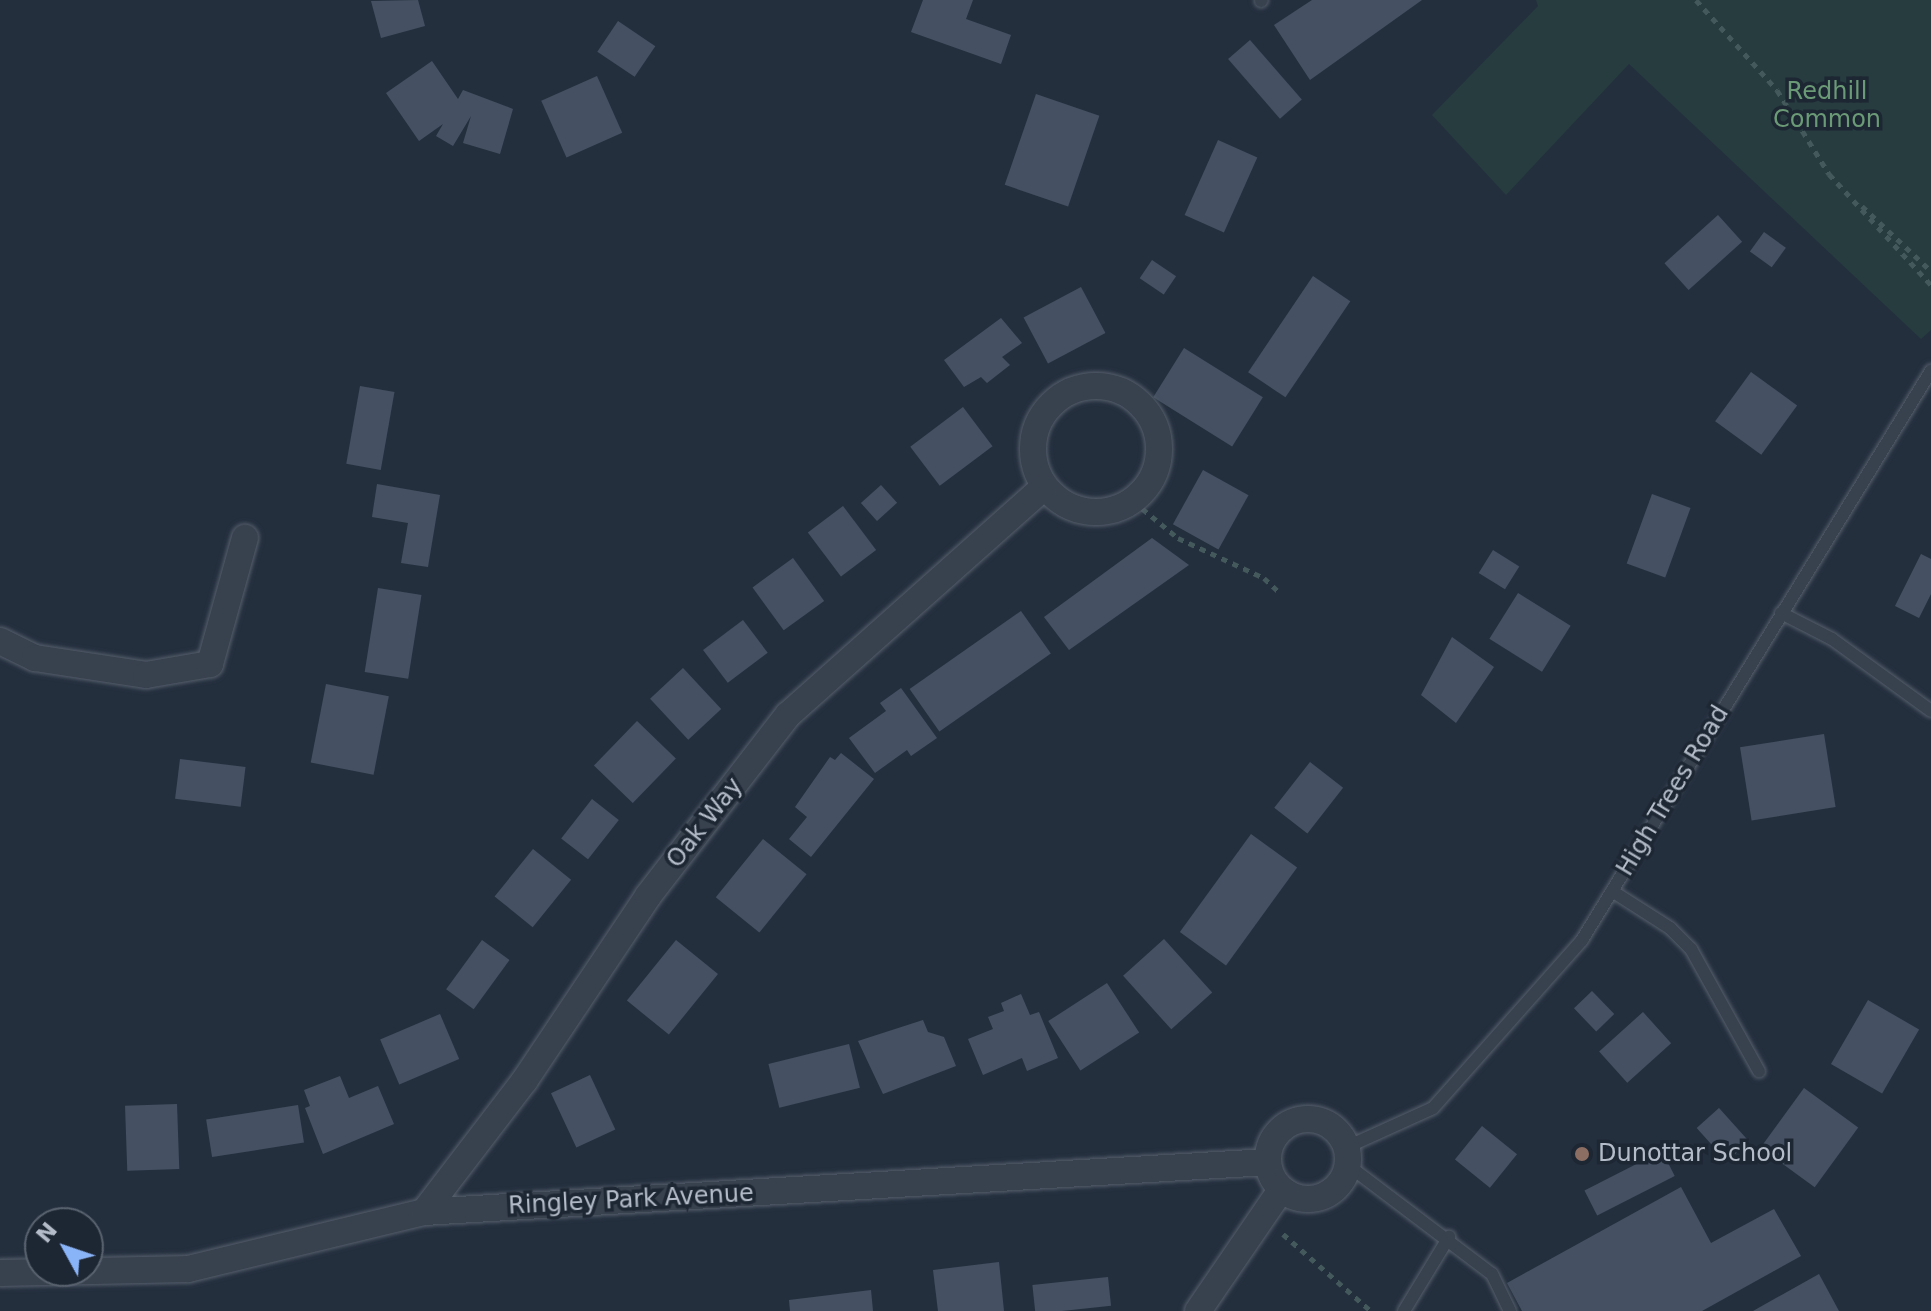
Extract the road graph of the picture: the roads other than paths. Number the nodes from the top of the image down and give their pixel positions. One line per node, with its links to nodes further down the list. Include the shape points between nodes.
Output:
1 (1931, 371): 4 (lane, High Trees Road)
2 (1044, 487): 2 (street, via 1034,467 1037,425 1066,393 1107,386 1128,393 1156,426 1157,468 1133,501 1095,513 1058,501); 12 (street, Oak Way, via 788,715 648,896 525,1080)
3 (245, 538): 5 (street, via 210,664 146,675 35,658)
4 (1781, 613): 6 (lane, via 1832,639); 7 (lane, High Trees Road)
5 (0, 641)
6 (1931, 711)
7 (1612, 891): 8 (lane, via 1670,928 1691,949); 9 (lane, High Trees Road, via 1582,940 1433,1108)
8 (1759, 1071)
9 (1348, 1157): 10 (street, via 1338,1132 1324,1122 1297,1121 1275,1136); 11 (street, via 1339,1185 1322,1198 1300,1199); 13 (lane)
10 (1268, 1162): 11 (street); 12 (street, Ringley Park Avenue)
11 (1281, 1190): 15 (street)
12 (424, 1212): 14 (street, Ringley Park Avenue, via 188,1269)
13 (1449, 1237): 16 (lane); 17 (lane, via 1492,1274)
14 (1, 1278)
15 (1198, 1311)
16 (1404, 1311)
17 (1510, 1311)

